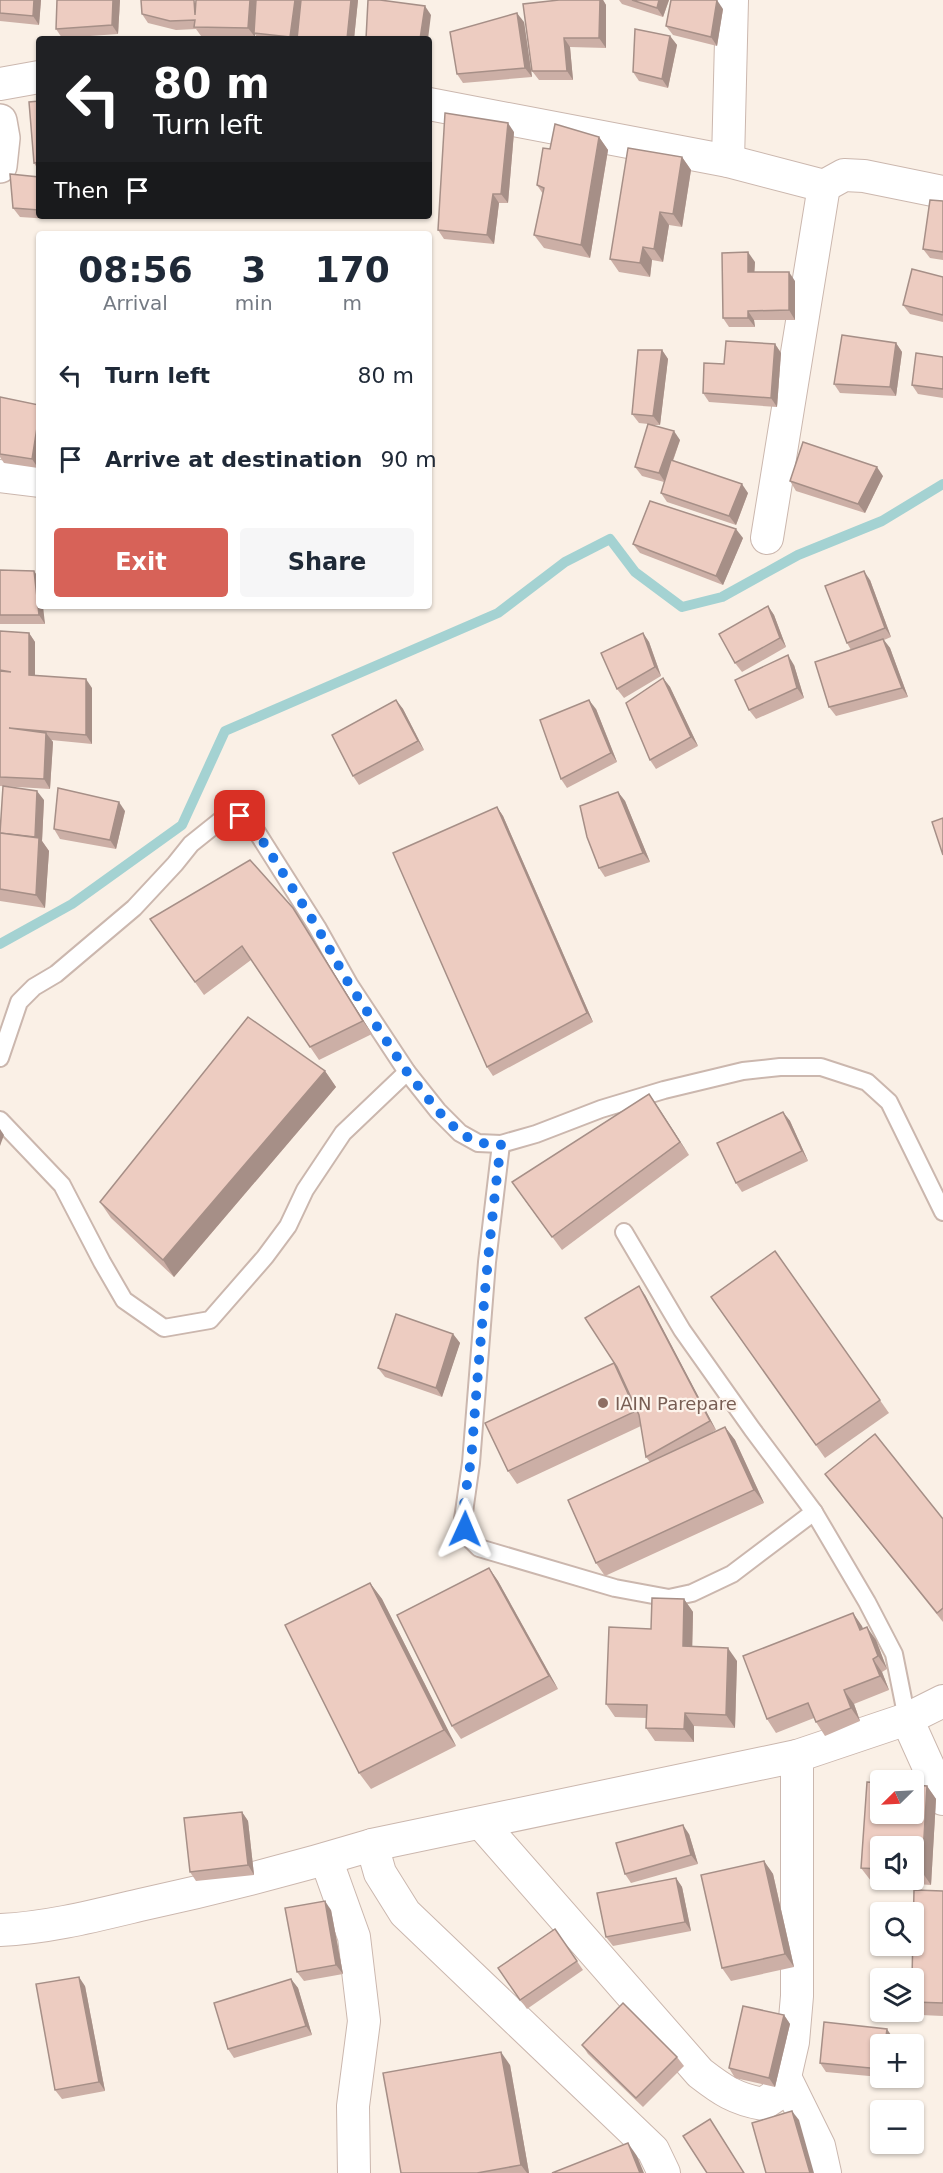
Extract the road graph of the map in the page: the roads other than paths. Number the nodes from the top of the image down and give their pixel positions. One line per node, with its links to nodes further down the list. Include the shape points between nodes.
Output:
1 (732, 0): 6 (street)
2 (36, 78): 3 (street)
3 (0, 84)
4 (432, 105): 6 (street)
5 (0, 121): 7 (street)
6 (728, 161): 8 (street)
7 (0, 166)
8 (824, 186): 9 (street, via 844,175 864,176); 12 (street)
9 (943, 192)
10 (0, 476): 11 (street)
11 (36, 481)
12 (767, 538)
13 (0, 1058): 14 (lane, via 19,1002 134,908 191,844 221,820 240,816 255,829)
14 (407, 1072): 15 (lane, via 343,1133 305,1190 288,1226 210,1320 164,1328 124,1300 62,1185); 16 (lane, via 460,1133 478,1143)
15 (0, 1120)
16 (501, 1144): 17 (lane, via 664,1090 743,1071 821,1067 867,1082 889,1102); 19 (lane, via 463,1519 470,1539 479,1548 615,1588 669,1598 692,1593 732,1574)
17 (943, 1212)
18 (624, 1232): 19 (lane, via 682,1330)
19 (814, 1512): 21 (lane, via 894,1654)
20 (943, 1701): 21 (street)
21 (907, 1719): 22 (street); 23 (street)
22 (797, 1756): 24 (street); 28 (street, via 797,1996)
23 (943, 1799)
24 (482, 1824): 25 (street); 28 (street, via 700,2073 726,2093 763,2104 775,2096)
25 (372, 1845): 26 (street); 30 (street, via 380,1872 405,1913 653,2150)
26 (326, 1859): 27 (street, via 88,1917); 29 (street, via 354,1937 364,2021 353,2106)
27 (0, 1930)
28 (785, 2078): 31 (street, via 819,2146)
29 (354, 2173)
30 (664, 2173)
31 (825, 2173)

